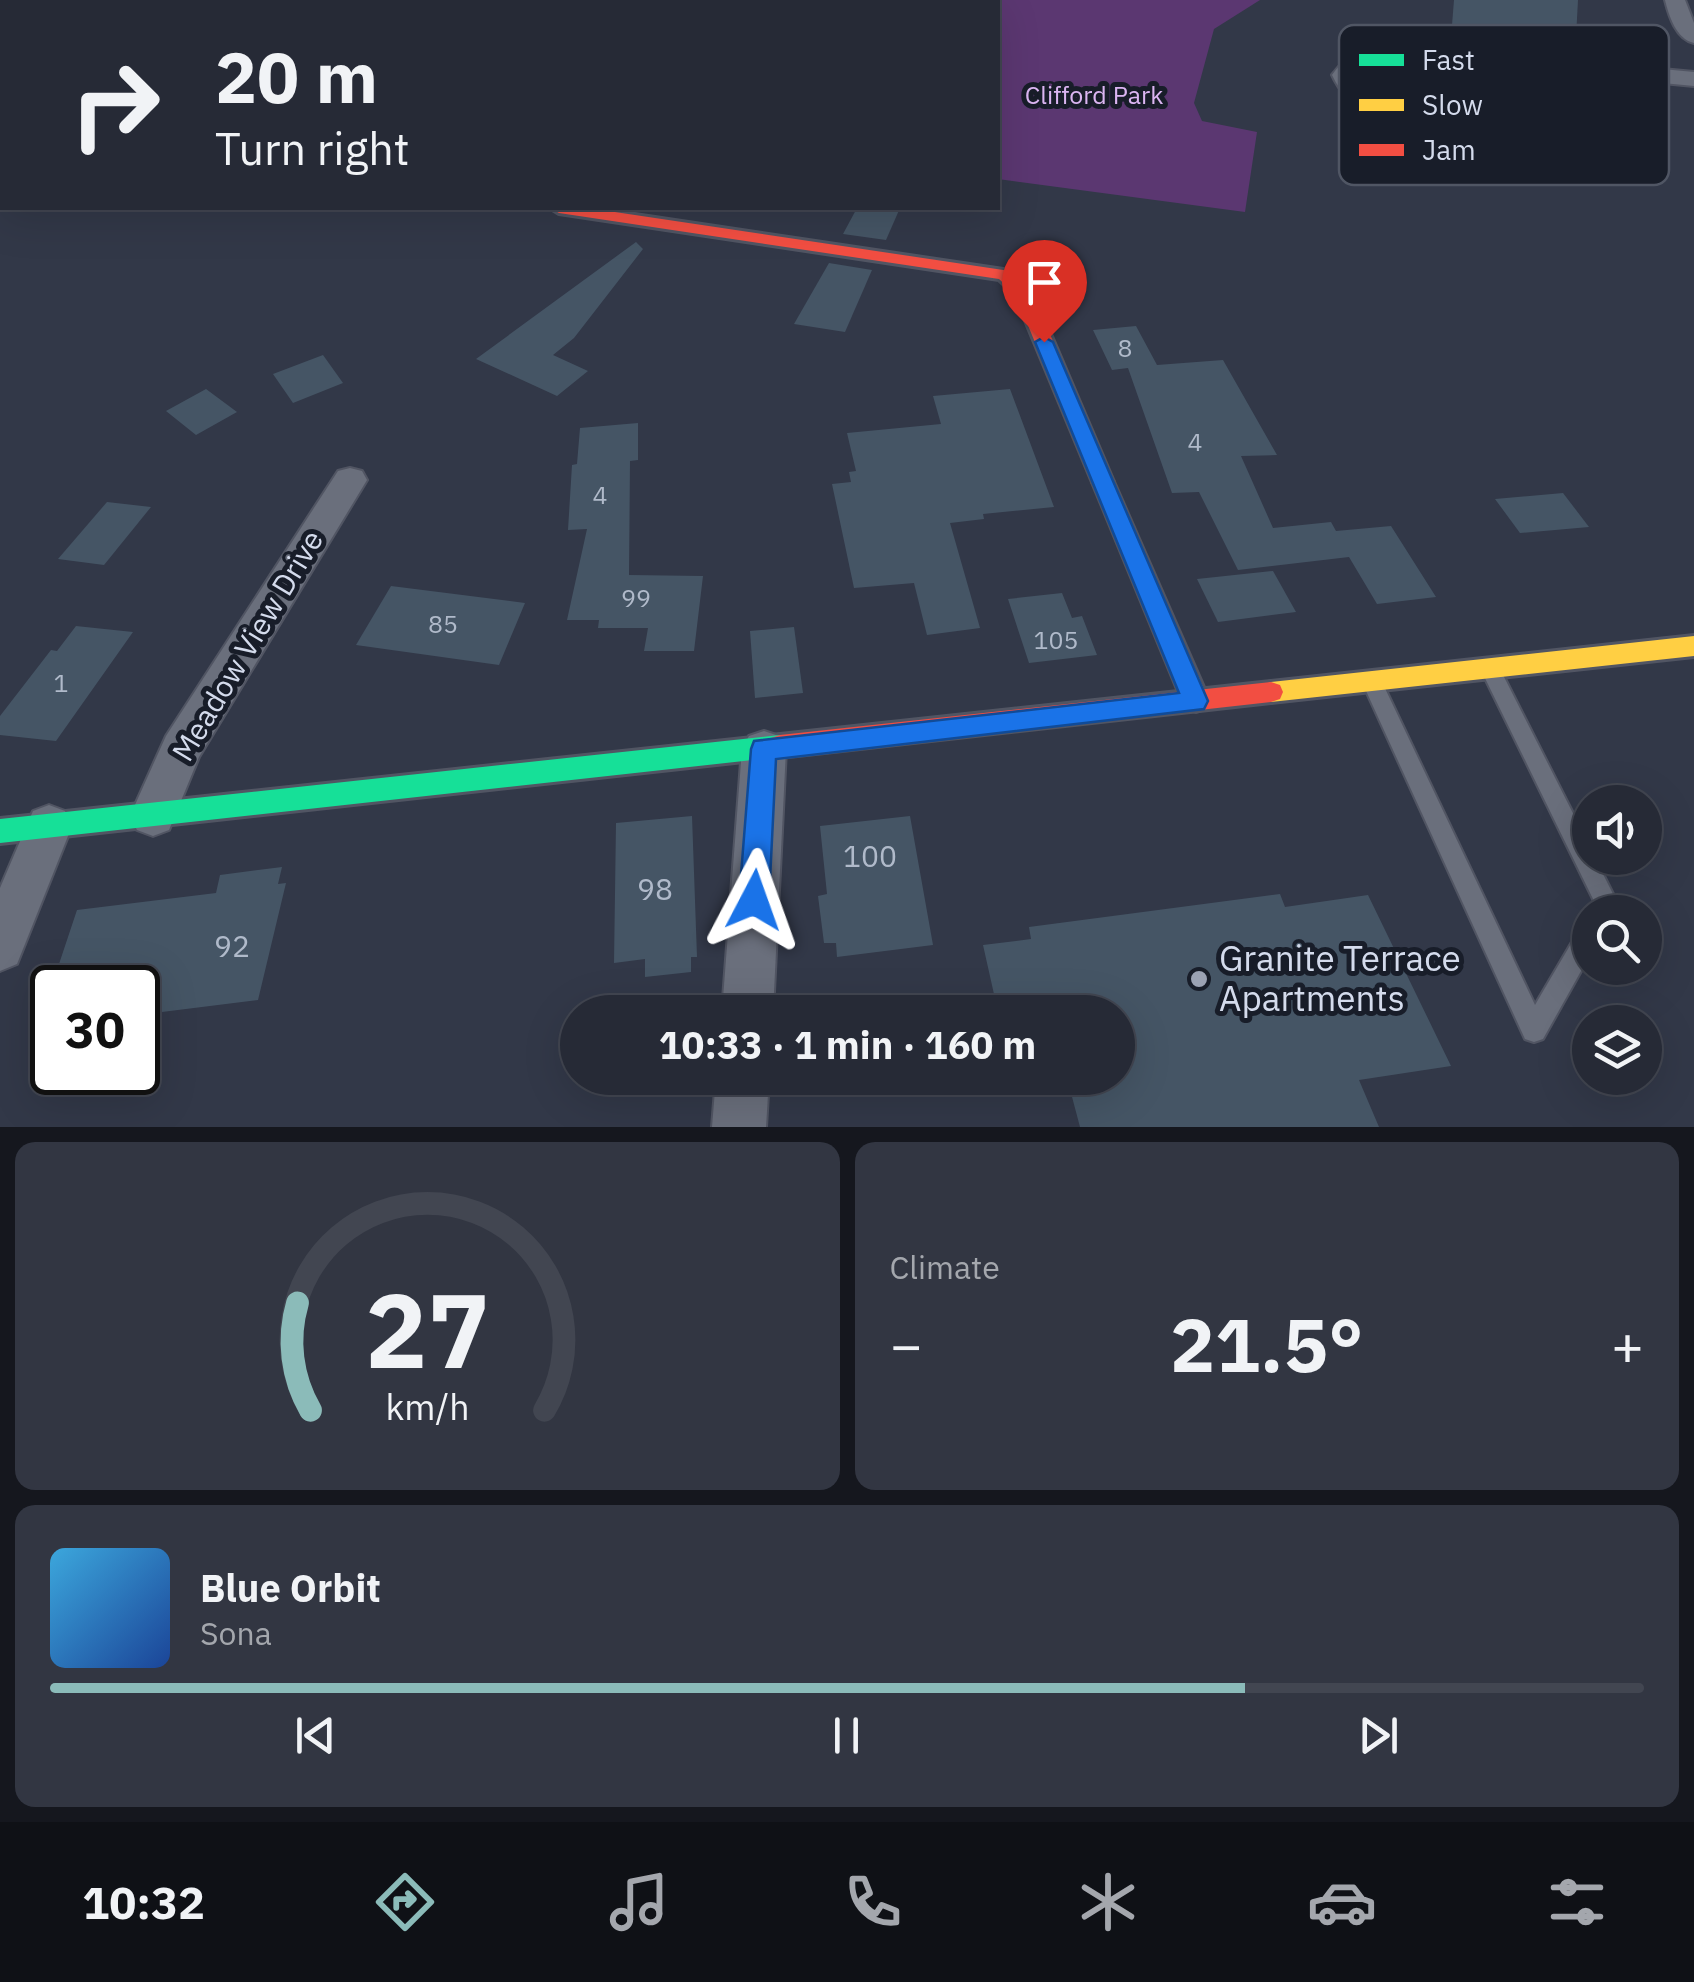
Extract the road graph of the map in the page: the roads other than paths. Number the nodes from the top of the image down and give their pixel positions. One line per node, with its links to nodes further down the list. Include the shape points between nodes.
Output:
1 (1675, 0): 2 (street)
2 (1694, 36)
3 (1669, 77): 4 (street)
4 (1694, 79)
5 (574, 210): 10 (street, via 1012,279)
6 (350, 480): 12 (street, Meadow View Drive, via 180,749)
7 (1694, 646): 8 (street)
8 (1490, 667): 9 (street); 15 (lane)
9 (1372, 681): 10 (street); 17 (lane, via 1534,1030)
10 (1196, 701): 11 (street)
11 (764, 749): 12 (street); 18 (street)
12 (153, 816): 13 (street)
13 (49, 826): 14 (street); 16 (street)
14 (0, 832)
15 (1603, 895)
16 (0, 946)
17 (1572, 964)
18 (748, 995)
19 (741, 1095): 20 (street)
20 (739, 1127)

